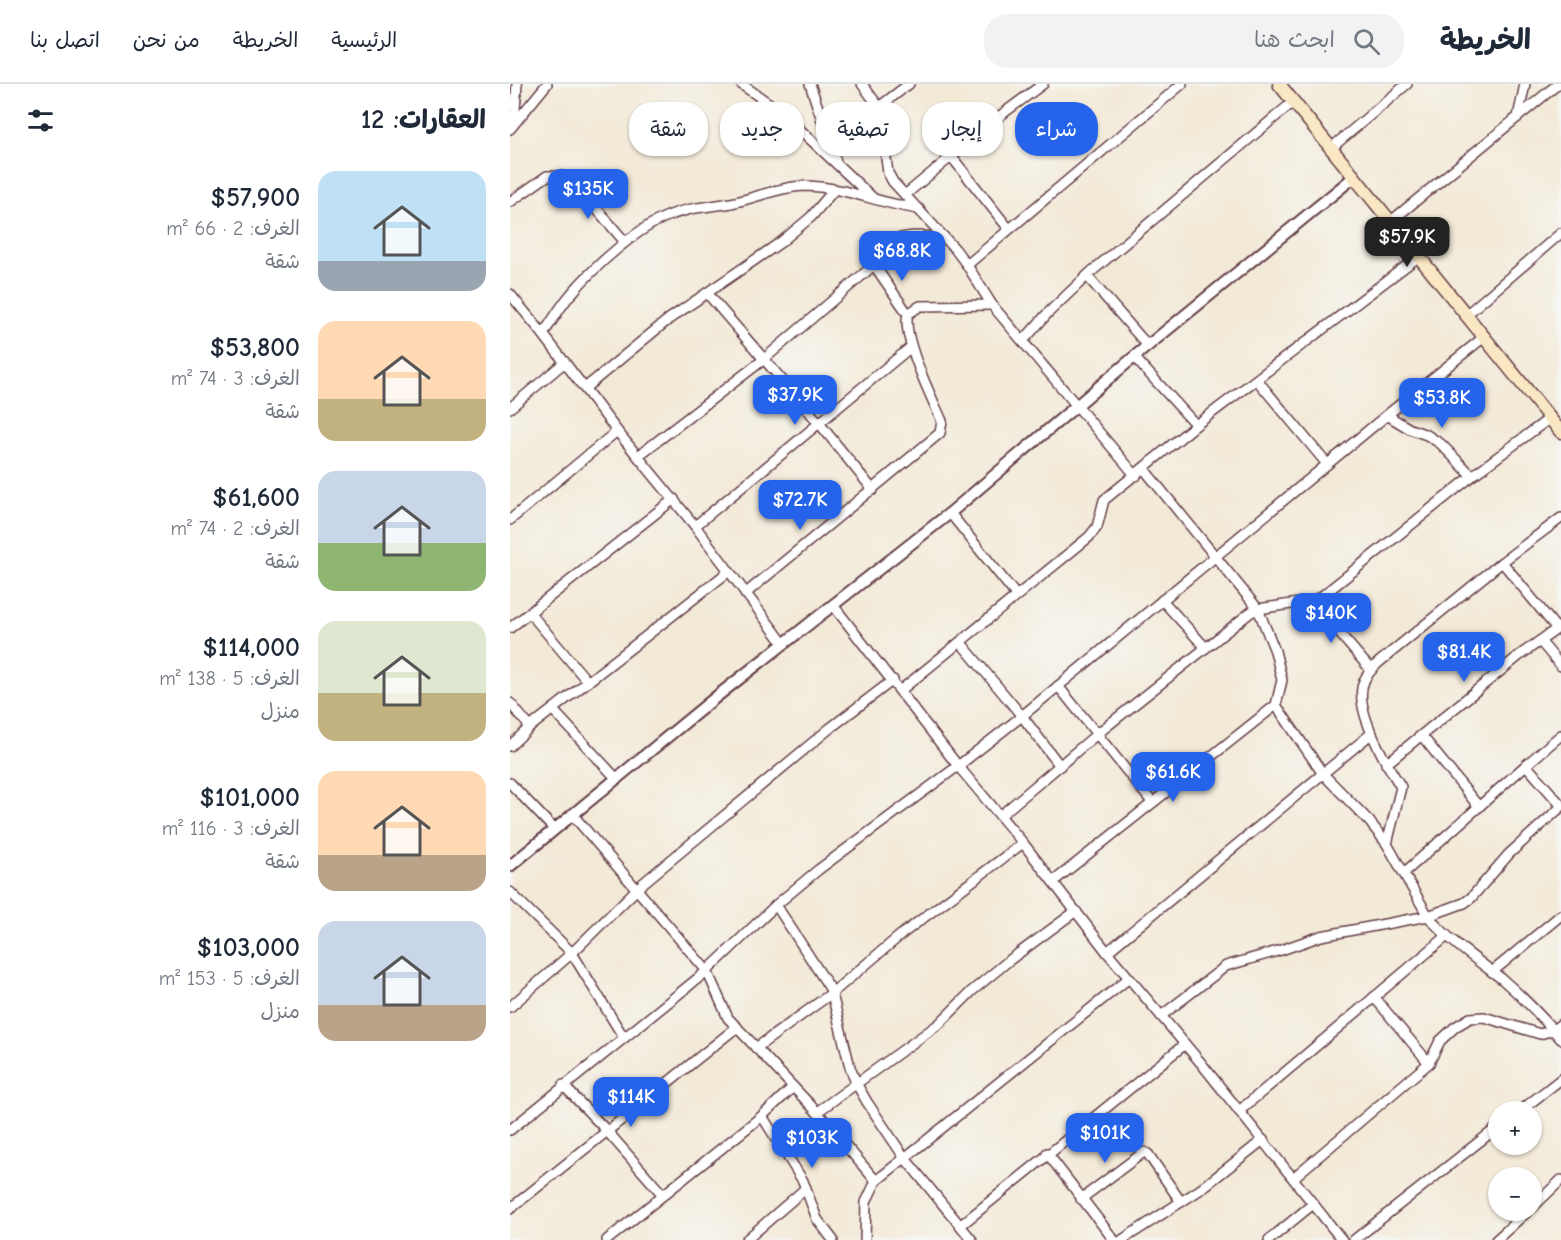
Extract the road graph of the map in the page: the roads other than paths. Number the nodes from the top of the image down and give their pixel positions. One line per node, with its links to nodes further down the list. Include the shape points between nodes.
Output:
1 (517, 84): 18 (street)
2 (547, 84): 18 (street)
3 (741, 84): 22 (street, via 780,111)
4 (810, 84): 22 (street)
5 (862, 84): 13 (street)
6 (909, 84): 14 (street)
7 (1043, 84): 16 (street)
8 (1182, 84): 30 (street)
9 (1279, 84): 15 (main road)
10 (1407, 84): 19 (street)
11 (1525, 84): 17 (street)
12 (1558, 84): 17 (street)
13 (875, 102)
14 (886, 102)
15 (1293, 102): 19 (main road); 37 (street)
16 (1003, 114)
17 (1518, 117): 29 (street)
18 (512, 126)
19 (1330, 149): 23 (main road)
20 (886, 156): 25 (street, via 888,173)
21 (951, 156): 25 (street); 30 (street)
22 (836, 164): 26 (street)
23 (1354, 177): 29 (main road); 46 (street)
24 (834, 190): 26 (street); 33 (street, via 806,186 695,207 660,219); 38 (street, via 811,217 781,242)
25 (905, 195): 28 (street)
26 (874, 200): 28 (street)
27 (510, 202): 33 (street, via 547,176 572,180)
28 (919, 209): 32 (street)
29 (1390, 222): 34 (main road)
30 (1009, 229): 36 (street)
31 (1561, 233): 42 (street)
32 (943, 237): 35 (street, via 894,239); 36 (street)
33 (625, 242): 43 (street, via 573,292)
34 (1418, 257): 42 (main road); 51 (street)
35 (874, 265): 41 (street); 49 (street)
36 (967, 265): 40 (street)
37 (1087, 276): 45 (street); 46 (street)
38 (707, 293): 49 (street); 52 (street, via 661,325)
39 (510, 294): 43 (street)
40 (992, 305): 41 (street, via 920,306); 45 (street)
41 (908, 314): 47 (street, via 906,327)
42 (1466, 315): 44 (main road)
43 (543, 334): 50 (street)
44 (1484, 337): 55 (street); 56 (main road)
45 (1023, 341): 53 (street)
46 (1148, 346): 48 (street)
47 (911, 347): 57 (street); 65 (street, via 942,429)
48 (1134, 357): 53 (street); 58 (street)
49 (764, 360): 57 (street); 61 (street)
50 (565, 362): 52 (street); 54 (street)
51 (1257, 381): 58 (street); 62 (street)
52 (585, 388): 59 (street)
53 (1077, 406): 63 (street); 67 (street)
54 (510, 408)
55 (1387, 415): 62 (street); 64 (street, via 1441,444)
56 (1550, 418): 60 (main road); 64 (street)
57 (819, 423): 65 (street); 70 (street)
58 (1196, 425): 63 (street)
59 (617, 431): 61 (street); 69 (street)
60 (1561, 432)
61 (638, 456): 66 (street)
62 (1327, 464): 71 (street)
63 (1140, 472): 71 (street); 75 (street, via 1104,500 1089,537)
64 (1472, 476): 77 (street, via 1339,584)
65 (873, 490): 74 (street)
66 (674, 499): 70 (street); 80 (street)
67 (950, 513): 75 (street); 78 (street)
68 (1561, 518): 72 (street)
69 (510, 519)
70 (695, 526): 73 (street)
71 (1215, 556): 76 (street); 79 (street)
72 (1502, 562): 81 (street); 88 (street)
73 (728, 572): 74 (street); 90 (street)
74 (746, 594): 85 (street)
75 (1016, 595): 84 (street)
76 (1162, 600): 86 (street); 91 (street)
77 (1312, 601): 79 (street); 88 (street)
78 (833, 605): 85 (street); 89 (street)
79 (1258, 609): 86 (street); 94 (street, via 1282,680)
80 (530, 613): 82 (street); 90 (street)
81 (1559, 627): 83 (street)
82 (510, 628)
83 (1540, 641): 87 (street); 101 (street)
84 (961, 643): 92 (street); 96 (street)
85 (784, 644): 108 (street)
86 (1205, 647): 99 (street)
87 (1561, 666)
88 (1371, 670): 98 (street, via 1362,698)
89 (893, 680): 92 (street); 121 (street)
90 (588, 682): 95 (street)
91 (1058, 686): 96 (street); 99 (street)
92 (901, 690): 105 (street)
93 (510, 703): 97 (street)
94 (1276, 705): 107 (street); 110 (street)
95 (553, 710): 97 (street); 108 (street)
96 (1022, 716): 105 (street); 106 (street)
97 (530, 727): 102 (street)
98 (1372, 733): 103 (street); 107 (street)
99 (1097, 734): 106 (street); 110 (street)
100 (1561, 735): 104 (street)
101 (1422, 736): 103 (street); 112 (street)
102 (510, 746)
103 (1386, 765): 117 (street, via 1402,790)
104 (1526, 765): 111 (street); 112 (street)
105 (958, 766): 114 (street); 123 (street)
106 (1060, 766): 114 (street)
107 (1323, 774): 117 (street); 128 (street)
108 (616, 778): 113 (street)
109 (510, 783): 115 (street)
110 (1152, 802): 120 (street)
111 (1561, 806): 126 (street, via 1509,854 1471,898)
112 (1479, 807): 119 (street)
113 (572, 814): 115 (street); 121 (street)
114 (1000, 815): 116 (street)
115 (554, 829): 118 (street)
116 (1023, 843): 120 (street); 133 (street, via 902,934)
117 (1387, 844): 119 (street)
118 (510, 866)
119 (1405, 872): 126 (street)
120 (1054, 881): 124 (street)
121 (636, 890): 129 (street); 130 (street)
122 (510, 892): 129 (street)
123 (776, 905): 130 (street); 133 (street)
124 (1076, 911): 128 (street); 145 (street, via 1007,962 939,1024)
125 (1561, 915): 131 (street)
126 (1428, 916): 127 (street); 136 (street, via 1321,936 1226,966)
127 (1447, 936): 131 (street); 134 (street)
128 (1107, 951): 132 (street)
129 (572, 953): 135 (street); 139 (street)
130 (707, 971): 138 (street, via 724,1012); 139 (street)
131 (1492, 972): 137 (street)
132 (1129, 978): 136 (street); 157 (street)
133 (832, 993): 142 (street); 145 (street)
134 (1374, 997): 143 (street); 149 (street)
135 (510, 1007)
136 (1161, 1016): 141 (street)
137 (1557, 1027): 140 (street); 143 (street, via 1540,1034 1484,1017 1470,1018 1440,1041)
138 (736, 1028): 142 (street); 153 (street)
139 (624, 1038): 146 (street)
140 (1561, 1039)
141 (1185, 1044): 149 (street); 156 (street)
142 (756, 1048): 147 (street)
143 (1429, 1063): 158 (street)
144 (1561, 1079): 148 (street)
145 (856, 1083): 150 (street); 157 (street)
146 (563, 1085): 152 (street); 153 (street)
147 (793, 1087): 150 (street); 151 (street)
148 (1533, 1101)
149 (1239, 1111): 155 (street)
150 (817, 1113): 160 (street)
151 (762, 1116): 161 (street); 162 (street)
152 (510, 1130)
153 (607, 1131): 162 (street); 167 (street)
154 (1488, 1135): 179 (street)
155 (1263, 1140): 158 (street); 165 (street)
156 (1047, 1153): 164 (street); 169 (street)
157 (904, 1157): 160 (street); 169 (street)
158 (1293, 1178): 166 (street)
159 (1561, 1180): 163 (street)
160 (876, 1181): 173 (street, via 866,1202)
161 (806, 1188): 171 (street); 172 (street, via 814,1214)
162 (663, 1195): 170 (street)
163 (1542, 1198)
164 (1081, 1199): 165 (street, via 1144,1152); 175 (street)
165 (1181, 1202): 176 (street)
166 (1313, 1203): 177 (street); 178 (street)
167 (510, 1209)
168 (1517, 1221): 180 (street)
169 (961, 1225): 174 (street)
170 (607, 1240)
171 (746, 1240)
172 (833, 1240)
173 (865, 1240)
174 (972, 1240)
175 (1114, 1240)
176 (1122, 1240)
177 (1269, 1240)
178 (1342, 1240)
179 (1354, 1240)
180 (1496, 1240)

